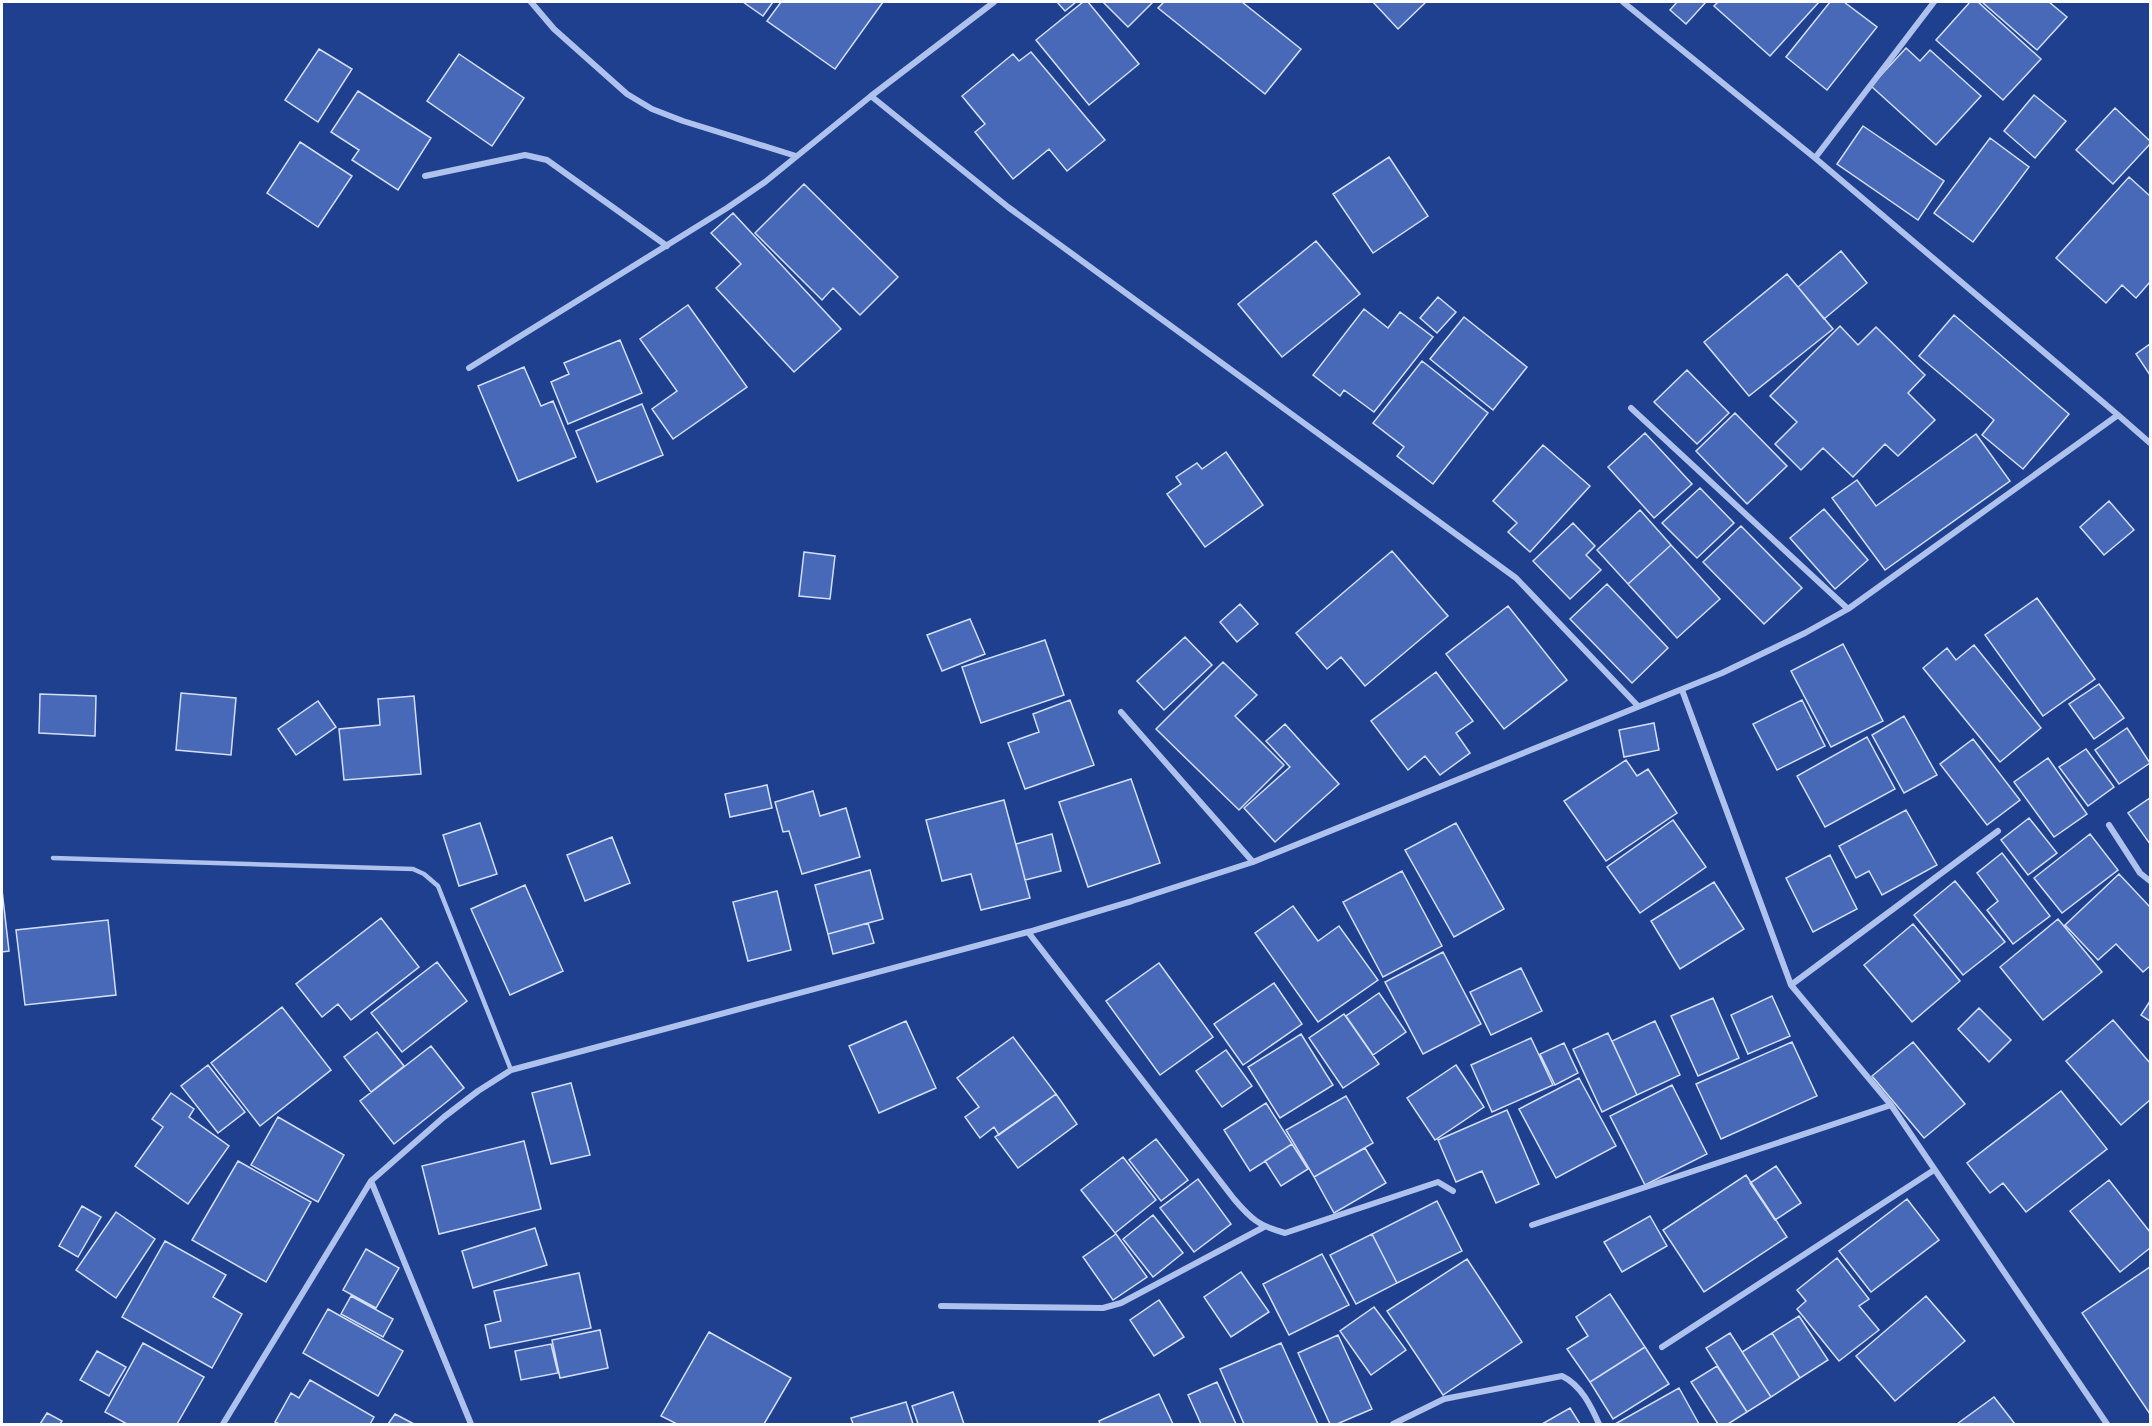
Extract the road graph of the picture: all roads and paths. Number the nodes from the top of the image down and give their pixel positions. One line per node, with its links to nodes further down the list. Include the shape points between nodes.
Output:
1 (531, 2): 6 (street, via 554,29 627,94 652,109)
2 (994, 2): 5 (street)
3 (1623, 2): 7 (street)
4 (1934, 2): 7 (street)
5 (871, 96): 6 (street); 16 (street, via 1008,207 1516,578)
6 (796, 156): 9 (street, via 727,208)
7 (1815, 158): 12 (street)
8 (425, 176): 9 (street, via 525,155 538,157)
9 (667, 246): 10 (street)
10 (469, 368)
11 (1631, 408): 14 (street)
12 (2118, 415): 13 (street); 14 (street)
13 (2151, 443)
14 (1848, 609): 15 (street)
15 (1682, 690): 16 (street); 24 (street)
16 (1638, 706): 21 (street)
17 (1121, 712): 21 (street)
18 (2109, 825): 22 (street, via 2140,873)
19 (1998, 831): 24 (street)
20 (54, 858): 25 (lane, via 413,869 424,874 438,886)
21 (1253, 862): 23 (street)
22 (2151, 881)
23 (1028, 932): 25 (street); 31 (street, via 1234,1199)
24 (1791, 985): 26 (street)
25 (511, 1070): 28 (street, via 444,1117)
26 (1891, 1106): 27 (street); 30 (street)
27 (1934, 1170): 33 (street); 38 (street)
28 (371, 1181): 34 (street); 35 (street)
29 (1453, 1191): 31 (street, via 1438,1182 1285,1233)
30 (1532, 1225)
31 (1264, 1227): 32 (street, via 1121,1304 1103,1308)
32 (940, 1306)
33 (1662, 1347)
34 (223, 1425)
35 (471, 1425)
36 (1393, 1425): 37 (street, via 1444,1399 1562,1376 1573,1381)
37 (1599, 1425)
38 (2107, 1425)

